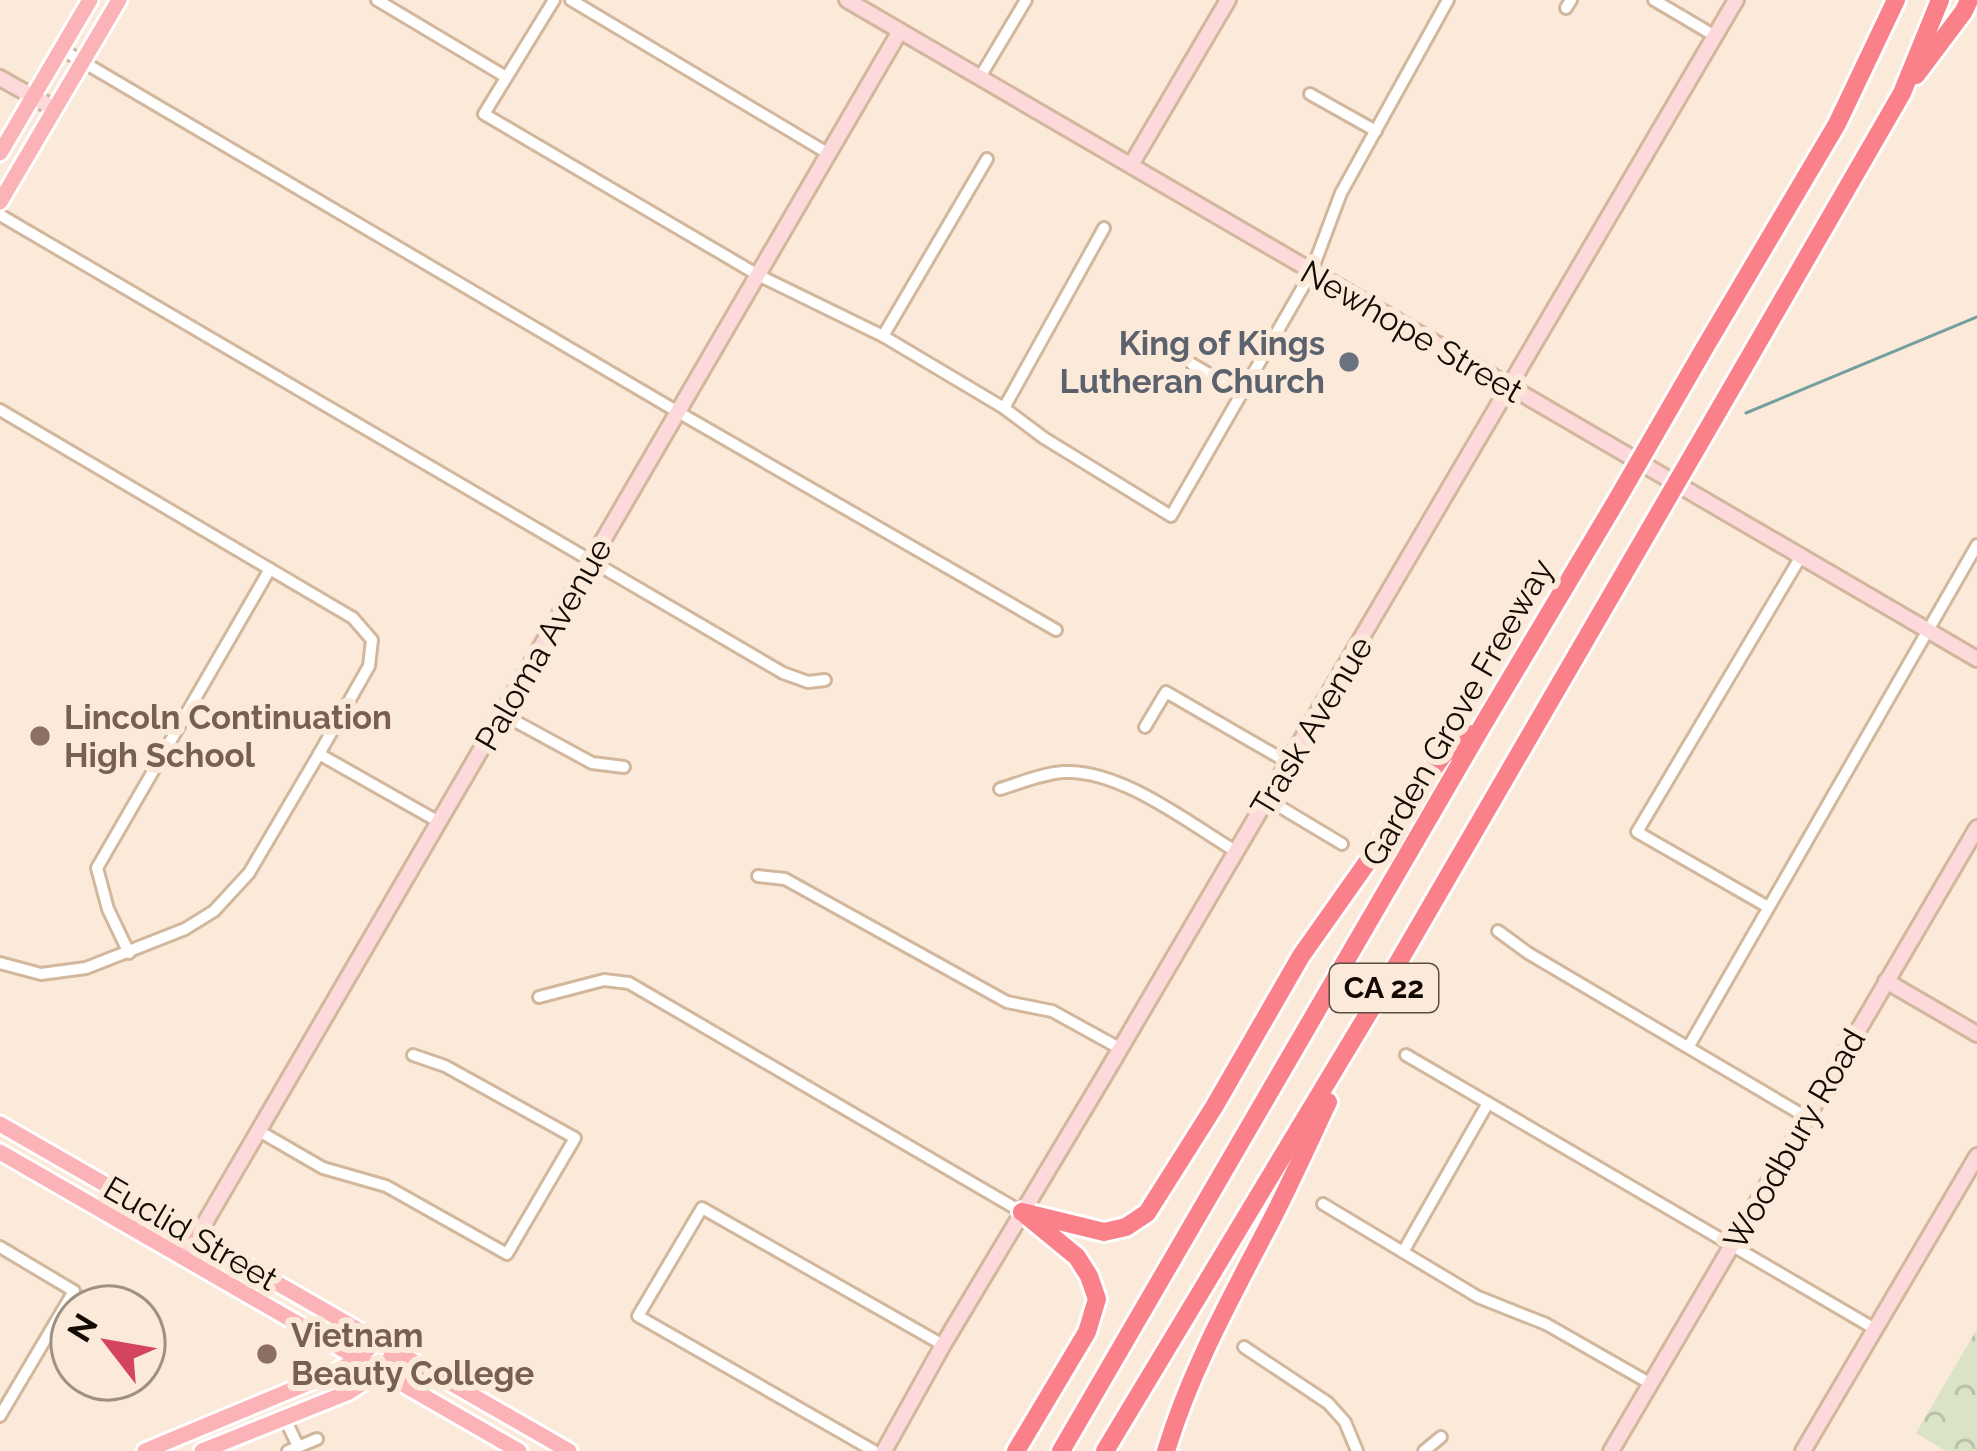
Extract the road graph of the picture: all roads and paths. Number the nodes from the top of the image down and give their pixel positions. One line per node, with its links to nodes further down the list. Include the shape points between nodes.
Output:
1 (90, 0): 17 (main road)
2 (119, 0): 18 (main road)
3 (377, 0): 19 (street)
4 (554, 0): 19 (street)
5 (572, 0): 28 (street)
6 (847, 0): 15 (street, Newhope Street)
7 (1026, 0): 20 (street)
8 (1228, 0): 30 (street)
9 (1448, 0): 26 (street)
10 (1654, 0): 16 (street)
11 (1736, 0): 16 (street, Trask Avenue)
12 (1896, 0): 53 (highway, Garden Grove Freeway / CA 22, bridge, via 1837,124)
13 (1940, 0): 22 (highway, CA 22)
14 (1969, 0): 22 (highway)
15 (900, 31): 20 (street, Newhope Street); 28 (street, Paloma Avenue)
16 (1715, 36): 38 (street, Trask Avenue)
17 (61, 49): 18 (street); 24 (main road)
18 (83, 62): 25 (main road); 42 (street)
19 (506, 77): 35 (street, via 484,114)
20 (980, 77): 30 (street, Newhope Street)
21 (0, 78): 24 (street)
22 (1902, 93): 70 (highway, CA 22, bridge)
23 (1310, 94): 26 (street)
24 (33, 97): 25 (street); 27 (main road)
25 (55, 109): 31 (main road)
26 (1376, 131): 34 (street, via 1341,193)
27 (0, 153)
28 (829, 154): 35 (street, Paloma Avenue)
29 (987, 159): 36 (street)
30 (1131, 165): 34 (street, Newhope Street)
31 (0, 202)
32 (0, 215): 45 (street)
33 (1104, 228): 40 (street)
34 (1311, 273): 38 (street, Newhope Street); 39 (street)
35 (758, 275): 36 (street); 42 (street, Paloma Avenue)
36 (884, 336): 40 (street)
37 (1192, 364): 39 (street)
38 (1509, 387): 44 (street, Newhope Street); 55 (street, Trask Avenue)
39 (1241, 393): 40 (street, via 1171,516)
40 (1004, 408)
41 (0, 410): 46 (street)
42 (678, 412): 45 (street, Paloma Avenue); 47 (street)
43 (1977, 544): 48 (street)
44 (1800, 558): 48 (street, Newhope Street); 64 (street, via 1637,832)
45 (591, 561): 50 (street, via 783,674); 51 (street, Paloma Avenue)
46 (270, 569): 54 (street, via 353,618 372,640 369,666); 66 (street, via 97,868)
47 (1056, 630)
48 (1928, 631): 49 (street, Newhope Street); 64 (street)
49 (1977, 659)
50 (825, 680)
51 (502, 713): 56 (street, via 592,763); 59 (street, Paloma Avenue)
52 (1145, 727): 55 (street, via 1166,692)
53 (1481, 728): 83 (highway, via 1443,754 1361,868 1148,1213 1104,1232); 109 (highway, Garden Grove Freeway / CA 22)
54 (320, 754): 59 (street); 66 (street, via 249,873 214,911)
55 (1289, 763): 58 (street, Trask Avenue)
56 (624, 767)
57 (1000, 789): 62 (street, via 1066,772 1102,777)
58 (1268, 799): 61 (street); 62 (street, Trask Avenue)
59 (439, 822): 79 (street, Paloma Avenue)
60 (1977, 828): 68 (street, Woodbury Road)
61 (1342, 844)
62 (1237, 851): 73 (street, Trask Avenue)
63 (758, 876): 73 (street, via 785,879 1006,1002 1052,1011)
64 (1768, 907): 72 (street)
65 (1498, 931): 72 (street)
66 (129, 953): 67 (street, via 41,974)
67 (0, 963)
68 (1886, 981): 71 (street); 77 (street, Woodbury Road)
69 (539, 997): 83 (street, via 604,980 629,983)
70 (1378, 999): 110 (highway, CA 22); 111 (highway, via 1207,1343)
71 (1977, 1034)
72 (1688, 1046): 77 (street)
73 (1120, 1049): 83 (street, Trask Avenue)
74 (413, 1055): 79 (street, via 575,1138 507,1254 386,1186 331,1172)
75 (1406, 1055): 76 (street)
76 (1487, 1103): 85 (street); 87 (street)
77 (1806, 1117): 85 (street, Woodbury Road)
78 (0, 1124): 84 (main road, Euclid Street)
79 (259, 1131): 84 (street, Paloma Avenue)
80 (0, 1152): 88 (main road, Euclid Street)
81 (1977, 1156): 89 (street)
82 (1323, 1204): 87 (street)
83 (1022, 1212): 91 (street, Trask Avenue); 108 (highway, via 1077,1257 1097,1300 1087,1332)
84 (197, 1236): 88 (street, Paloma Avenue); 90 (main road, Euclid Street)
85 (1732, 1245): 89 (street); 96 (street, Woodbury Road)
86 (0, 1247): 97 (street, via 74,1291)
87 (1403, 1252): 96 (street)
88 (185, 1257): 94 (main road, Euclid Street)
89 (1875, 1329): 115 (street)
90 (377, 1339): 93 (main road, Euclid Street); 94 (main road)
91 (943, 1345): 106 (street, via 702,1208 638,1316); 107 (street, Trask Avenue)
92 (1244, 1347): 112 (street, via 1328,1403)
93 (396, 1350): 95 (main road); 105 (main road, Euclid Street)
94 (360, 1358): 95 (main road, Euclid Street); 102 (main road)
95 (381, 1371): 98 (main road); 104 (main road, Euclid Street)
96 (1651, 1384): 114 (street, Woodbury Road)
97 (0, 1416)
98 (284, 1419): 101 (street); 103 (main road)
99 (1442, 1437): 113 (street)
100 (317, 1439): 101 (street)
101 (293, 1449)
102 (146, 1451)
103 (202, 1451)
104 (519, 1451)
105 (568, 1451)
106 (874, 1451)
107 (884, 1451)
108 (1016, 1451)
109 (1061, 1451)
110 (1106, 1451)
111 (1166, 1451)
112 (1357, 1451)
113 (1424, 1451)
114 (1611, 1451)
115 (1803, 1451)

